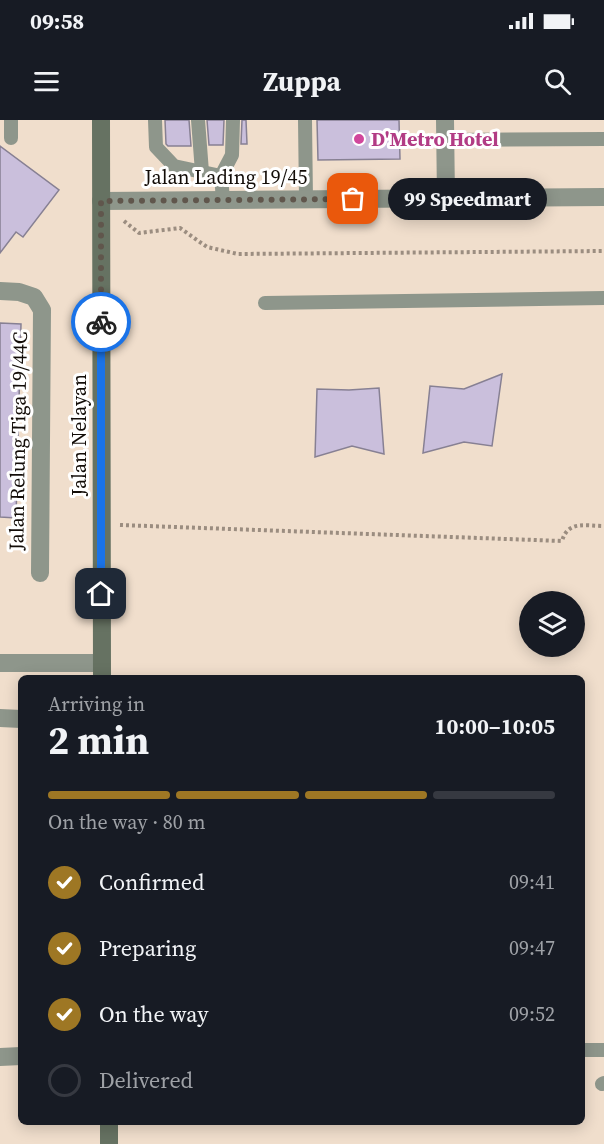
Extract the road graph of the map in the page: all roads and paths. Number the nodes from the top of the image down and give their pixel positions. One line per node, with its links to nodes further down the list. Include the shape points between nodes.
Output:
1 (11, 120): 8 (lane)
2 (101, 120): 17 (street, Jalan Nelayan)
3 (154, 120): 11 (lane, via 156,147 174,166)
4 (198, 120): 11 (lane)
5 (233, 120): 12 (lane, via 232,155)
6 (305, 120): 15 (lane)
7 (445, 120): 10 (street)
8 (11, 138)
9 (604, 139): 10 (lane)
10 (446, 140): 14 (street)
11 (202, 172): 12 (lane)
12 (221, 176): 16 (lane)
13 (604, 197): 14 (street, Jalan Lading 19/45)
14 (446, 198): 15 (street, Jalan Lading 19/45)
15 (306, 199): 16 (street, Jalan Lading 19/45)
16 (223, 200): 17 (street, Jalan Lading 19/45)
17 (101, 201): 18 (path, via 139,233 180,228 207,247 238,254); 22 (street, Jalan Nelayan)
18 (604, 251)
19 (0, 291): 24 (street, Jalan Relung Tiga 19/44C, via 34,297 42,310)
20 (604, 298): 21 (lane)
21 (265, 303)
22 (101, 525): 23 (path, via 562,541 564,532 572,526); 26 (street, Jalan Nelayan)
23 (604, 525)
24 (39, 573)
25 (0, 663): 26 (street)
26 (102, 671)
27 (0, 718): 28 (street)
28 (18, 719)
29 (585, 1050): 30 (lane)
30 (604, 1050)
31 (18, 1056): 32 (street)
32 (0, 1057)
33 (109, 1125): 34 (street)
34 (109, 1144)

